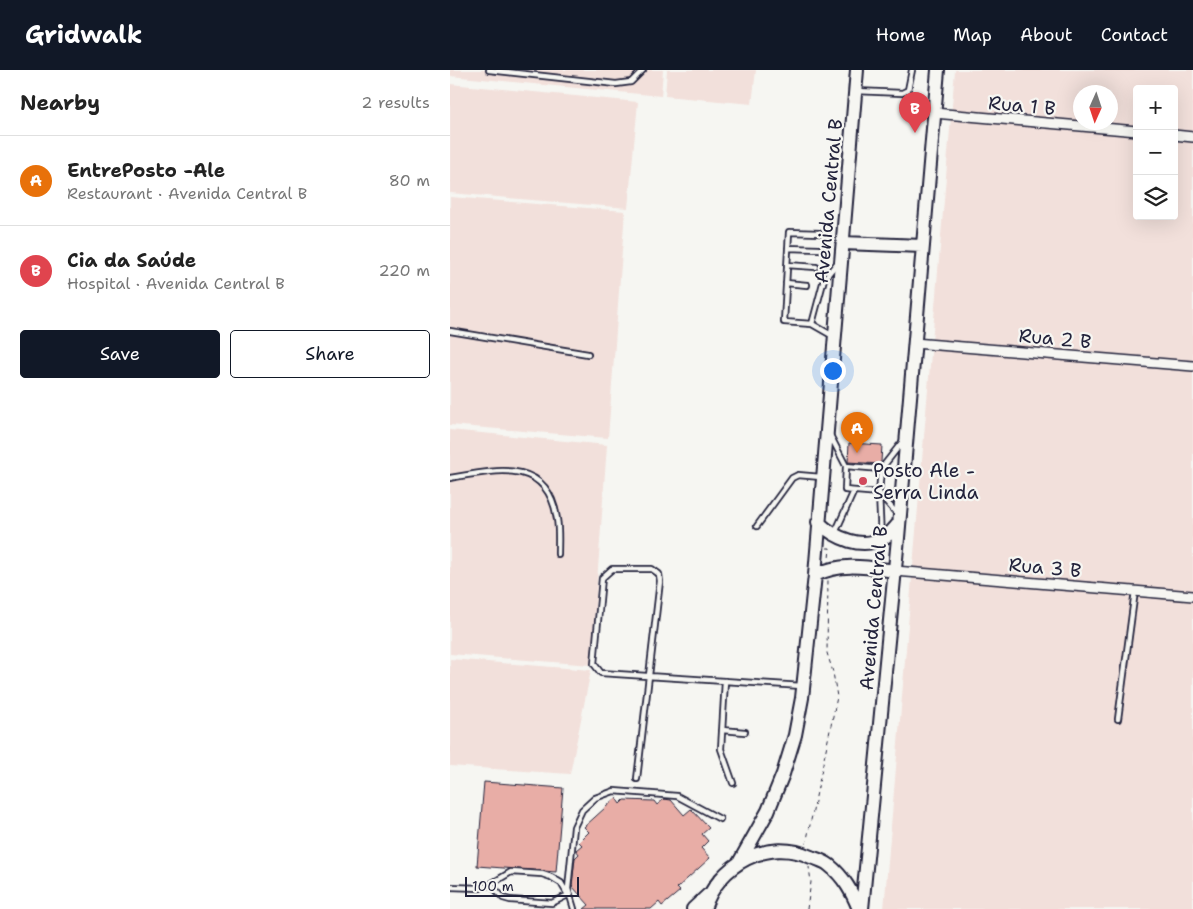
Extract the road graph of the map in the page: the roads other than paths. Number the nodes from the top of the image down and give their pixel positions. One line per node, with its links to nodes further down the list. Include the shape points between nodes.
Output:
1 (489, 70): 2 (lane, via 616,84 631,82)
2 (643, 70)
3 (857, 70): 6 (main road, Avenida Central B)
4 (912, 70): 6 (lane, via 908,90 902,93)
5 (938, 70): 7 (main road, Avenida Central B)
6 (856, 90): 12 (main road, Avenida Central B)
7 (934, 113): 8 (street, Rua 1 B); 13 (main road, Avenida Central B)
8 (1133, 132)
9 (1178, 135): 10 (street)
10 (1193, 137)
11 (820, 233): 14 (lane, via 789,232)
12 (843, 243): 13 (main road); 16 (main road, Avenida Central B)
13 (923, 246): 24 (main road, Avenida Central B)
14 (788, 248): 15 (lane); 17 (lane)
15 (819, 249)
16 (842, 258): 21 (lane, via 824,279); 23 (main road, Avenida Central B)
17 (787, 265): 18 (lane); 19 (lane)
18 (816, 267)
19 (786, 284): 20 (lane); 21 (lane, via 784,322)
20 (807, 285)
21 (812, 324): 23 (lane)
22 (450, 331): 25 (lane)
23 (835, 337): 27 (main road, Avenida Central B)
24 (914, 343): 26 (street, Rua 2 B); 28 (main road, Avenida Central B)
25 (588, 354)
26 (1193, 366)
27 (827, 430): 29 (lane); 31 (main road, Avenida Central B)
28 (907, 436): 30 (lane); 35 (main road, Avenida Central B)
29 (846, 466): 30 (lane); 33 (lane, via 844,488)
30 (881, 469): 34 (lane)
31 (823, 477): 36 (main road, Avenida Central B); 37 (lane, via 798,475 792,478)
32 (450, 478): 40 (lane, via 498,470 522,472 540,482 551,497 558,520)
33 (854, 491): 34 (lane); 38 (lane)
34 (879, 493): 35 (lane); 39 (lane)
35 (899, 520): 39 (main road); 41 (main road, Avenida Central B)
36 (818, 522): 38 (main road); 42 (main road, Avenida Central B)
37 (757, 526)
38 (834, 535): 39 (main road, via 849,541)
39 (882, 539)
40 (558, 554)
41 (895, 571): 42 (main road, via 840,566); 43 (street, Rua 3 B); 62 (main road, Avenida Central B)
42 (814, 575): 47 (main road, Avenida Central B)
43 (1135, 591): 44 (street, Rua 3 B); 48 (lane)
44 (1193, 596)
45 (648, 676): 45 (lane, via 601,673 594,664 602,578 612,569 652,570 659,574); 46 (lane); 51 (lane)
46 (725, 681): 47 (lane); 49 (lane)
47 (803, 686): 54 (main road, Avenida Central B, via 796,730 783,774 770,806)
48 (1118, 719)
49 (722, 730): 50 (lane); 52 (lane, via 721,754)
50 (745, 732)
51 (637, 779)
52 (733, 783)
53 (720, 819): 58 (lane, via 677,796 614,791 600,795 582,810 575,822)
54 (740, 861): 57 (main road, Avenida Central B); 62 (main road, Avenida Central B, via 770,851 800,852 828,864 850,886)
55 (491, 884): 56 (lane, via 475,889); 58 (lane, via 503,898 510,900 552,903); 58 (lane, via 508,872 542,874 556,880)
56 (450, 887)
57 (710, 893): 60 (main road); 61 (main road, Avenida Central B)
58 (568, 895): 59 (lane)
59 (574, 909)
60 (693, 909)
61 (704, 909)
62 (860, 909)

